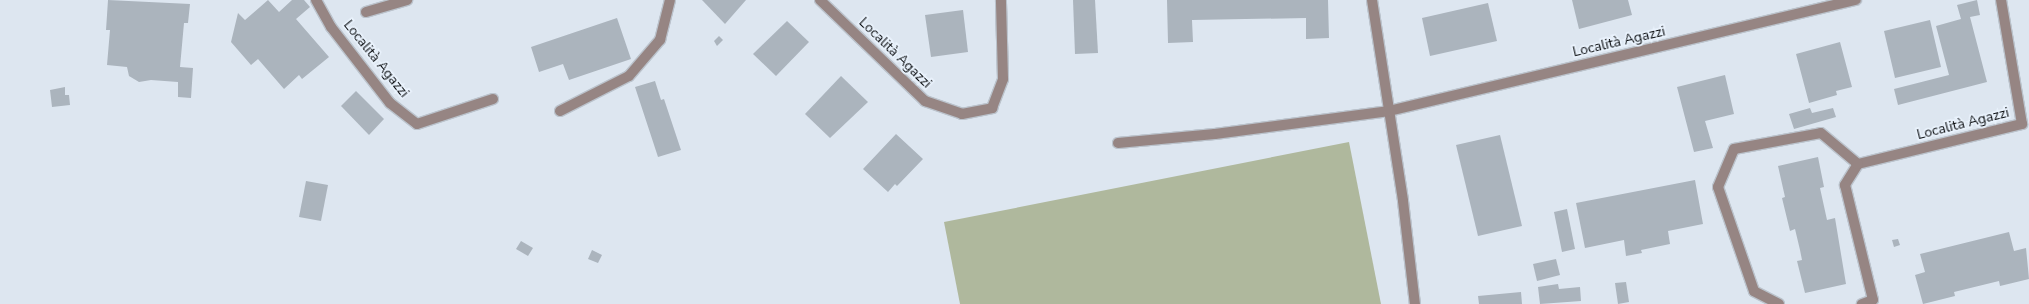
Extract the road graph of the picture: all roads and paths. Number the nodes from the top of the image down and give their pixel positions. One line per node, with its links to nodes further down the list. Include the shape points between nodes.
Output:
1 (316, 0): 10 (street, Località Agazzi, via 331,27 390,103 416,124)
2 (407, 0): 9 (street, Località Agazzi)
3 (670, 0): 11 (street, via 660,40 629,76)
4 (820, 0): 5 (street, Località Agazzi, via 925,101 962,114 992,108 1003,79)
5 (1001, 0)
6 (1372, 0): 12 (street)
7 (1856, 0): 12 (street, Località Agazzi)
8 (2001, 0): 14 (street, Località Agazzi, via 2022,124)
9 (366, 12)
10 (493, 99)
11 (560, 111)
12 (1389, 111): 13 (street, Località Agazzi, via 1215,134); 15 (street)
13 (1118, 143)
14 (1858, 164): 16 (street, via 1820,133 1734,149 1718,187 1754,290); 17 (street, via 1845,185 1873,300)
15 (1415, 304)
16 (1779, 304)
17 (1862, 304)

